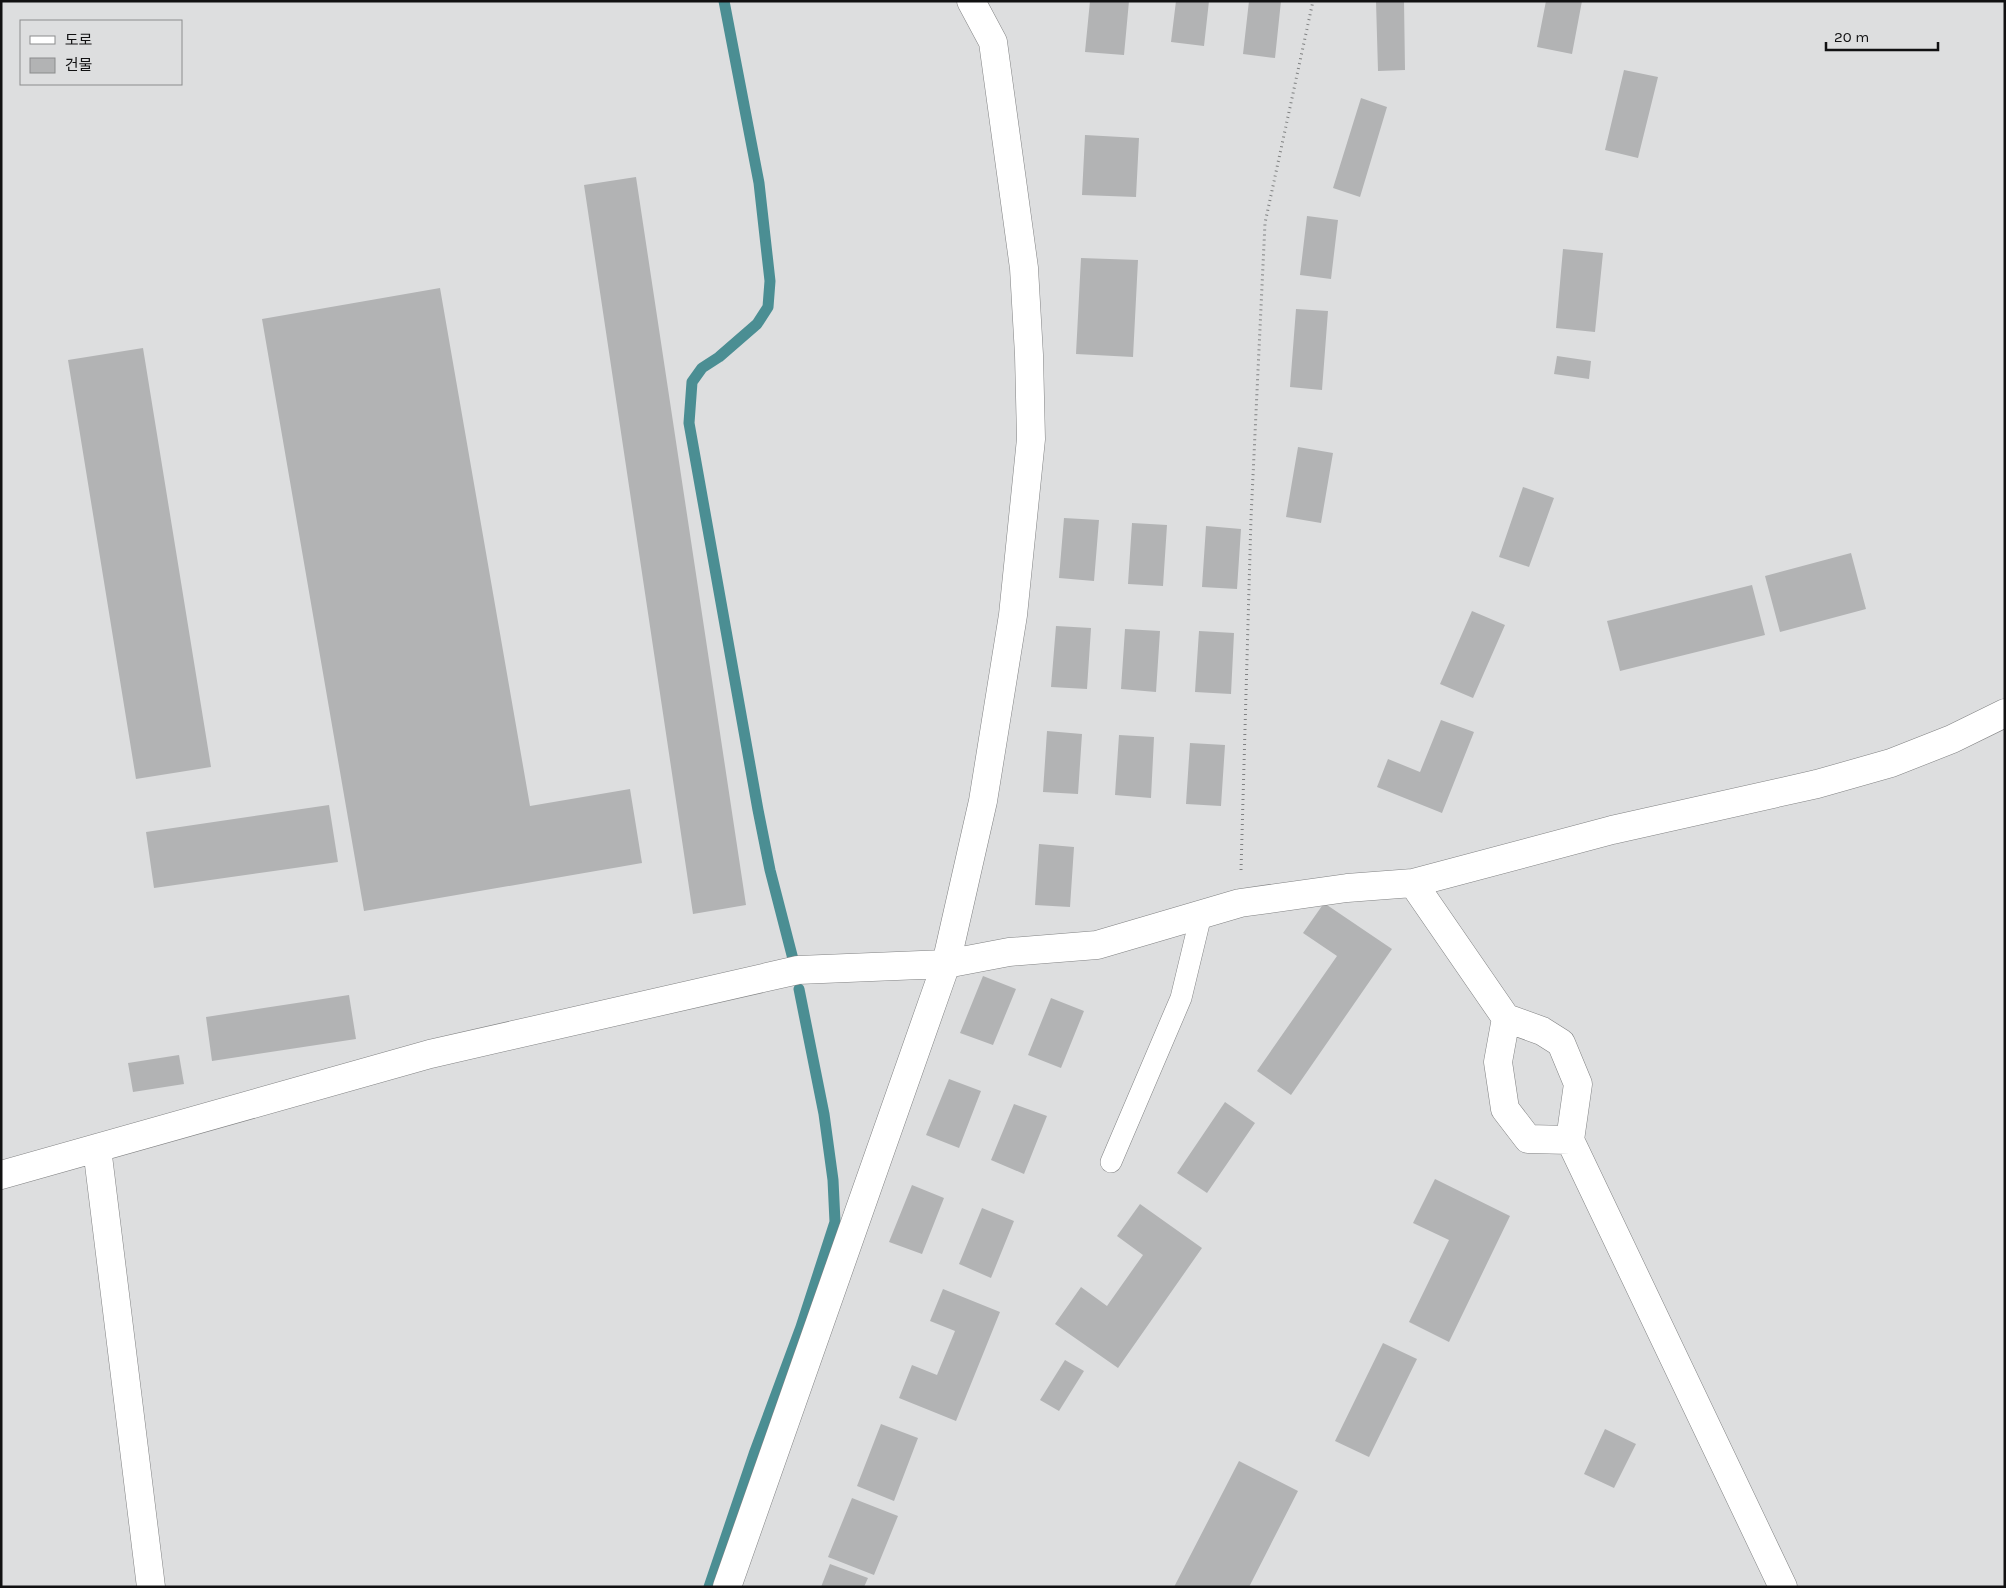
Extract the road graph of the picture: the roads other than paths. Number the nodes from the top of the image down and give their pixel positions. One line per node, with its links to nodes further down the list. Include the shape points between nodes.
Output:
1 (971, 1): 5 (street, via 993,42 1007,135 1024,268 1031,439 1013,615 983,801)
2 (2005, 713): 3 (street, via 1952,739 1891,763 1817,784 1612,830)
3 (1413, 883): 4 (street, via 1347,888 1240,903); 6 (street)
4 (1201, 915): 5 (street, via 1097,945 1009,952); 9 (lane, via 1181,998)
5 (946, 964): 8 (street, via 798,970 430,1054); 12 (street)
6 (1506, 1018): 7 (street, via 1542,1031 1561,1043 1578,1084); 7 (street, via 1498,1062 1505,1109 1528,1139)
7 (1570, 1140): 13 (street)
8 (97, 1148): 10 (street); 11 (street)
9 (1111, 1162)
10 (1, 1175)
11 (151, 1587)
12 (727, 1587)
13 (1783, 1587)

